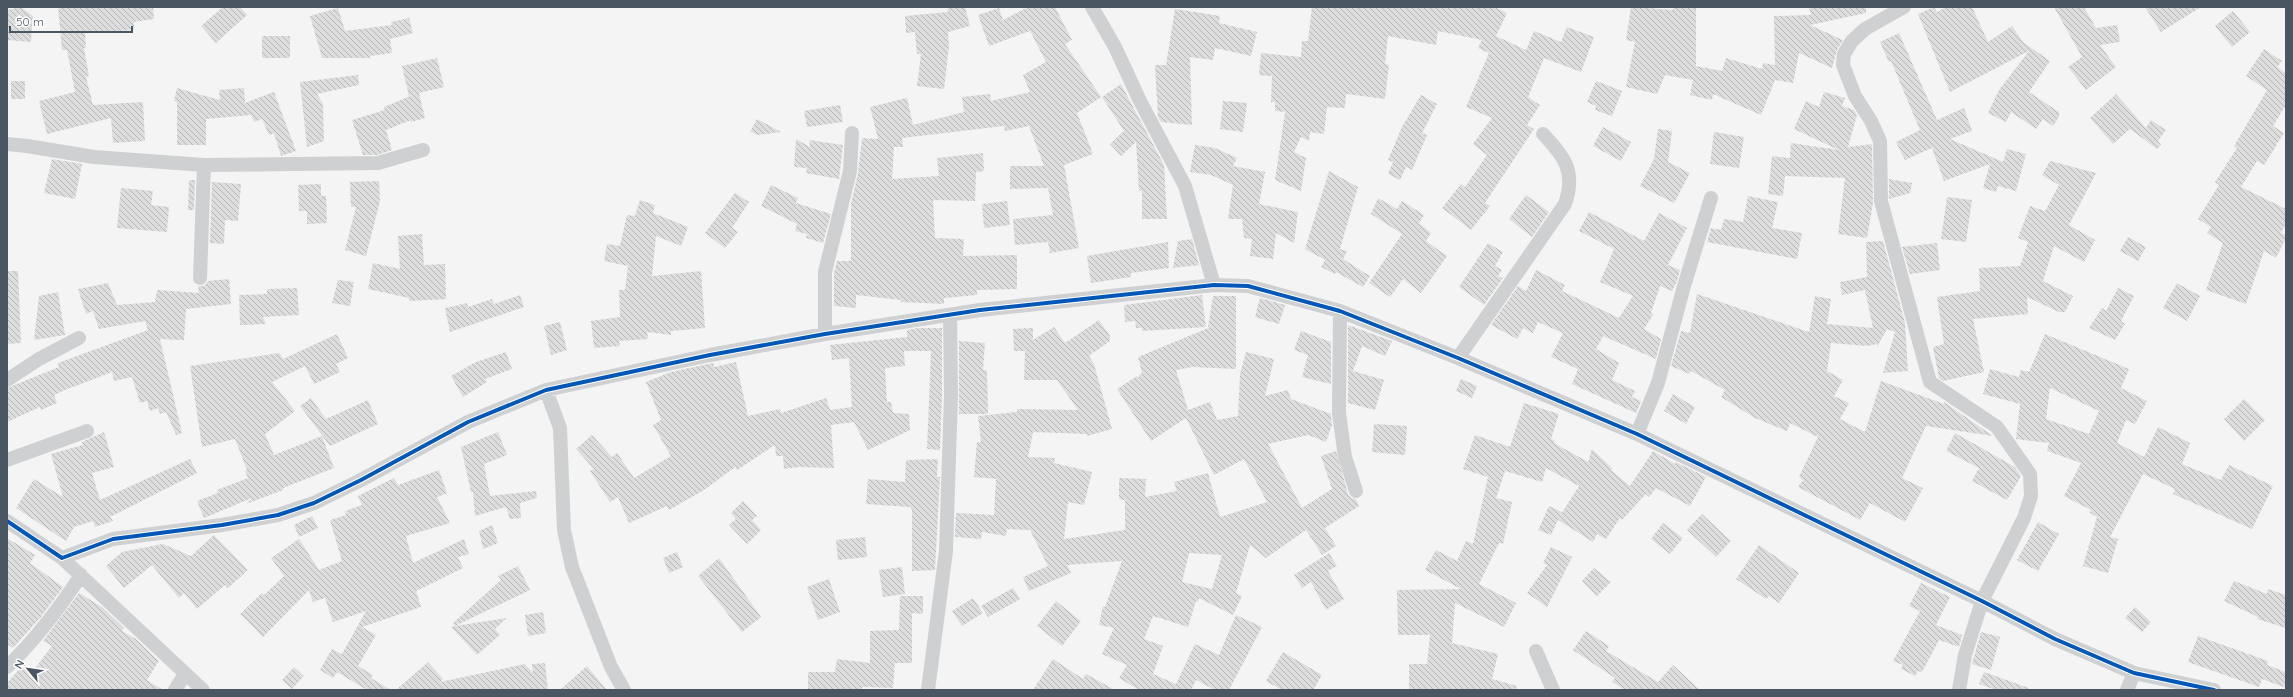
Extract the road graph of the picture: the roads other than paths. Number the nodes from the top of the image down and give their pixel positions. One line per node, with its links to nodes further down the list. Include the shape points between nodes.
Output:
1 (1092, 7): 10 (street, via 1185,186)
2 (1904, 7): 25 (street, via 1865,29 1852,41 1844,54 1843,65 1855,96 1880,141 1881,201 1930,382 1997,427 2030,474 2031,496 2024,518)
3 (852, 132): 13 (street, via 850,171 824,272)
4 (1542, 134): 15 (street, via 1558,150 1568,169 1571,187 1565,204)
5 (7, 144): 7 (street, via 94,157)
6 (423, 150): 7 (street, via 378,163)
7 (204, 165): 9 (street)
8 (1712, 198): 19 (street, via 1684,286 1658,382)
9 (200, 278)
10 (1214, 285): 11 (street, via 1248,286); 12 (street)
11 (1340, 311): 15 (street); 21 (street, via 1338,413 1345,457)
12 (950, 315): 13 (street); 33 (street, via 951,395 946,551)
13 (824, 334): 17 (street)
14 (79, 338): 16 (street)
15 (1458, 358): 19 (street)
16 (7, 380)
17 (546, 390): 23 (street, via 468,422 314,503 278,515 113,539); 32 (street, via 560,428 564,530 572,567 611,667)
18 (87, 431): 20 (street)
19 (1637, 434): 25 (street)
20 (7, 460)
21 (1356, 491)
22 (7, 521): 23 (street)
23 (62, 558): 24 (street)
24 (81, 575): 27 (street, via 53,617); 29 (street)
25 (1982, 601): 28 (street, via 2055,639); 35 (street, via 1965,655)
26 (1536, 651): 34 (street)
27 (7, 667)
28 (2134, 673): 36 (street); 37 (street)
29 (185, 674): 30 (street); 31 (street)
30 (175, 690)
31 (203, 690)
32 (624, 690)
33 (928, 690)
34 (1553, 690)
35 (1959, 690)
36 (2127, 690)
37 (2214, 690)

